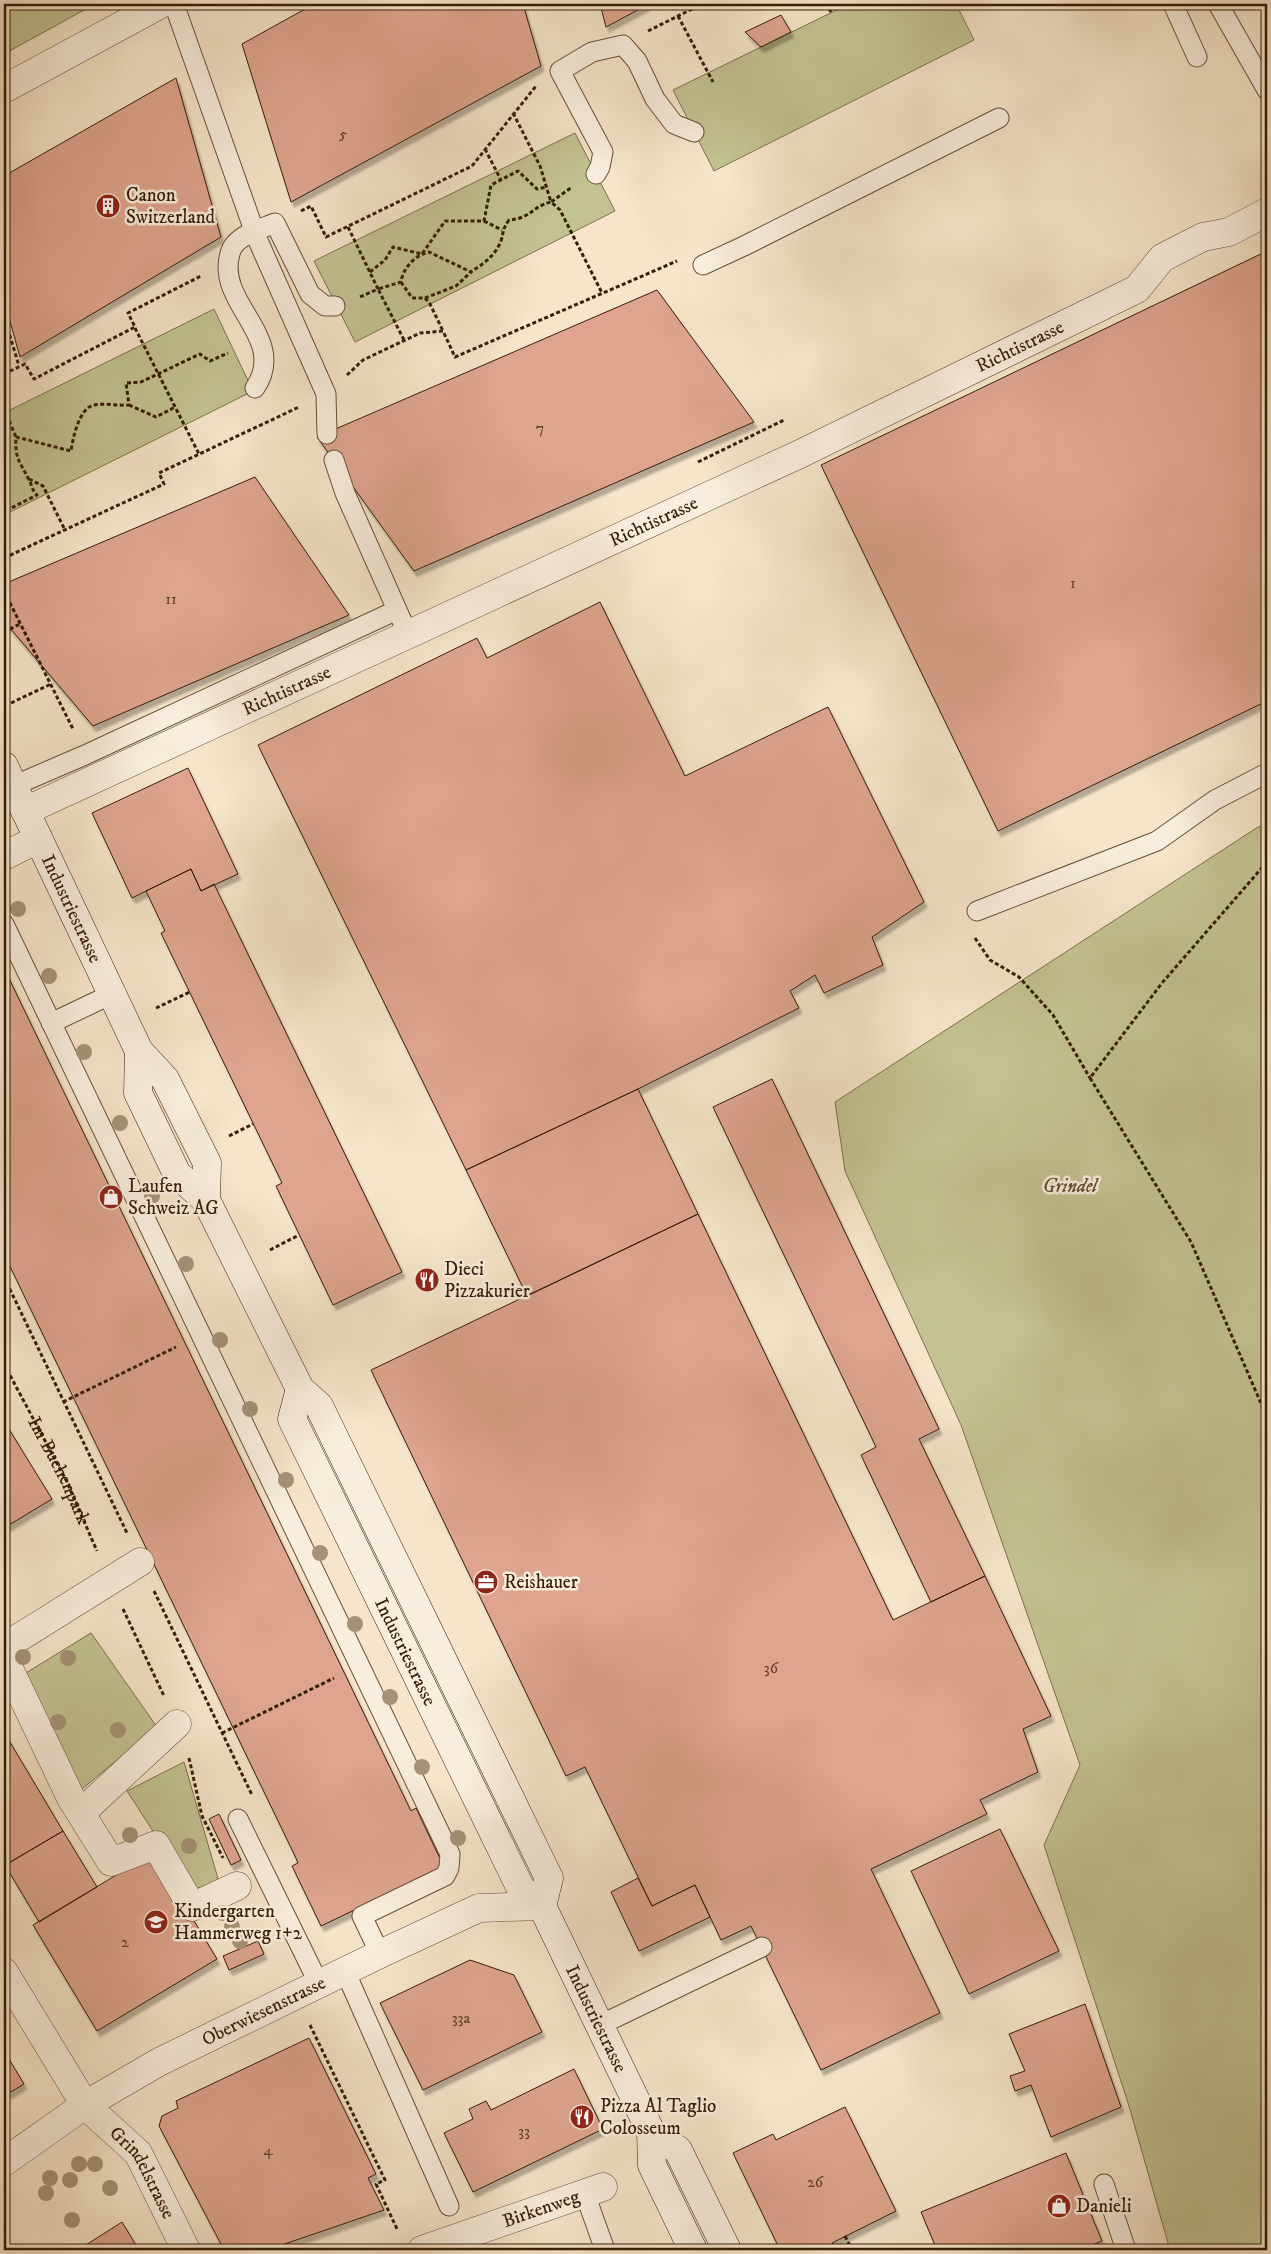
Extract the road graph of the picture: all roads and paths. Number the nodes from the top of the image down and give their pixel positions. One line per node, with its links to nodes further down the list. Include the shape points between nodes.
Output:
1 (161, 4): 13 (street)
2 (174, 4): 29 (lane)
3 (723, 4): 8 (path, via 700,5)
4 (826, 4): 7 (path)
5 (1173, 4): 10 (lane)
6 (1218, 4): 14 (lane)
7 (831, 12)
8 (678, 16): 9 (path); 12 (path)
9 (623, 45): 11 (lane, via 592,52); 17 (lane, via 637,61 655,99 674,124)
10 (1197, 57)
11 (560, 71): 15 (path, via 534,87); 19 (lane, via 603,152)
12 (713, 82)
13 (4, 89)
14 (1267, 90)
15 (513, 113): 18 (path); 22 (path)
16 (999, 118): 32 (lane)
17 (694, 132)
18 (484, 149): 20 (path); 27 (path, via 472,166)
19 (596, 174)
20 (501, 180): 22 (path, via 518,171 537,189); 25 (path, via 491,185)
21 (575, 185): 23 (path)
22 (547, 187): 23 (path)
23 (551, 202): 28 (path, via 539,205 524,218 510,220); 37 (path, via 560,210)
24 (1267, 212): 64 (street, Richtistrasse, via 1229,232 1204,237 1162,258 1138,289 802,454)
25 (484, 221): 28 (path); 30 (path, via 445,221)
26 (275, 223): 27 (path, via 311,206 326,237); 29 (lane); 40 (lane, via 310,294 325,306)
27 (348, 227): 33 (path)
28 (502, 230): 34 (path, via 494,255)
29 (255, 234): 31 (lane, via 236,242); 53 (lane, via 326,394)
30 (422, 254): 33 (path, via 393,248 385,260); 34 (path, via 429,252); 35 (path, via 410,264)
31 (228, 262): 42 (path, via 128,313); 49 (lane, via 229,280 264,352 263,376)
32 (703, 264)
33 (370, 272): 36 (path)
34 (471, 272): 39 (path, via 456,286)
35 (401, 282): 36 (path); 39 (path, via 412,298)
36 (378, 288): 38 (path); 44 (path)
37 (602, 293)
38 (360, 298)
39 (425, 298): 43 (path)
40 (335, 306)
41 (4, 316): 46 (path)
42 (135, 327): 46 (path, via 34,379 25,364); 47 (path)
43 (443, 331)
44 (404, 340)
45 (228, 353): 47 (path, via 210,361 200,354)
46 (19, 366): 48 (path)
47 (159, 372): 50 (path, via 142,382 126,383); 51 (path)
48 (4, 374)
49 (255, 388)
50 (129, 405): 51 (path, via 156,417); 54 (path, via 93,405 85,411 74,432 71,451)
51 (175, 407): 55 (path)
52 (4, 410): 54 (path)
53 (326, 434)
54 (16, 437): 57 (path, via 15,455)
55 (199, 454)
56 (334, 460): 61 (lane)
57 (29, 478): 58 (path, via 30,488 37,495 7,510); 59 (path, via 43,486)
58 (4, 503)
59 (65, 530)
60 (4, 591): 62 (path)
61 (397, 610): 64 (lane); 67 (lane)
62 (20, 624): 63 (path); 65 (path)
63 (4, 632)
64 (409, 636): 70 (street, Richtistrasse)
65 (51, 684): 66 (path); 67 (path)
66 (11, 703)
67 (85, 755): 69 (lane)
68 (1267, 773): 74 (lane, via 1215,800 1157,841)
69 (9, 776): 70 (street, Industriestrasse)
70 (25, 811): 71 (street, Industriestrasse)
71 (38, 839): 72 (street); 78 (street, Industriestrasse)
72 (4, 856)
73 (1267, 862): 81 (path, via 1162,983)
74 (977, 910)
75 (4, 924): 80 (lane)
76 (974, 936): 81 (path, via 990,960 1018,977 1053,1015)
77 (190, 992): 79 (path)
78 (112, 994): 80 (lane); 102 (street, Industriestrasse, via 139,1052 138,1093 177,1174 206,1200 300,1389 292,1419 521,1889)
79 (156, 1008)
80 (51, 1023): 104 (lane, via 450,1854 445,1876 362,1916)
81 (1090, 1078): 90 (path, via 1191,1242)
82 (253, 1124): 83 (path)
83 (227, 1137)
84 (299, 1235): 85 (path)
85 (270, 1250)
86 (4, 1277): 89 (path)
87 (185, 1343): 89 (path)
88 (4, 1364): 92 (path, Im Buchenpark, via 66,1480)
89 (64, 1402): 91 (path)
90 (1267, 1416)
91 (140, 1562): 92 (street); 97 (path)
92 (109, 1580): 93 (street); 96 (path, Im Buchenpark)
93 (4, 1647)
94 (4, 1658): 99 (street, via 71,1798)
95 (335, 1678): 97 (path)
96 (177, 1724): 99 (street); 101 (path, Im Buchenpark, via 186,1743 202,1816)
97 (222, 1732): 98 (path)
98 (257, 1804)
99 (82, 1812): 101 (street, via 111,1862 156,1845 192,1907)
100 (238, 1819): 107 (lane)
101 (236, 1886)
102 (542, 1906): 104 (street, Oberwiesenstrasse, via 479,1908); 108 (street, Industriestrasse)
103 (762, 1946): 108 (lane)
104 (380, 1954): 105 (street, Oberwiesenstrasse)
105 (345, 1971): 107 (street, Oberwiesenstrasse); 114 (lane)
106 (4, 1972): 109 (street, Grindelstrasse)
107 (307, 1990): 109 (street, Oberwiesenstrasse, via 159,2062); 115 (path, via 385,2180 376,2184)
108 (600, 2025): 110 (street, Industriestrasse)
109 (86, 2105): 111 (street, Oberwiesenstrasse); 118 (street, Grindelstrasse, via 138,2153)
110 (651, 2132): 121 (street, Industriestrasse, via 652,2165); 122 (street, via 678,2150)
111 (4, 2162)
112 (1104, 2184): 125 (lane)
113 (594, 2190): 119 (street, Birkenweg); 120 (lane)
114 (449, 2206)
115 (399, 2234)
116 (845, 2236): 123 (path)
117 (919, 2248): 124 (path)
118 (186, 2250)
119 (422, 2250)
120 (605, 2250)
121 (694, 2250)
122 (726, 2250)
123 (852, 2250)
124 (914, 2250)
125 (1126, 2250)

